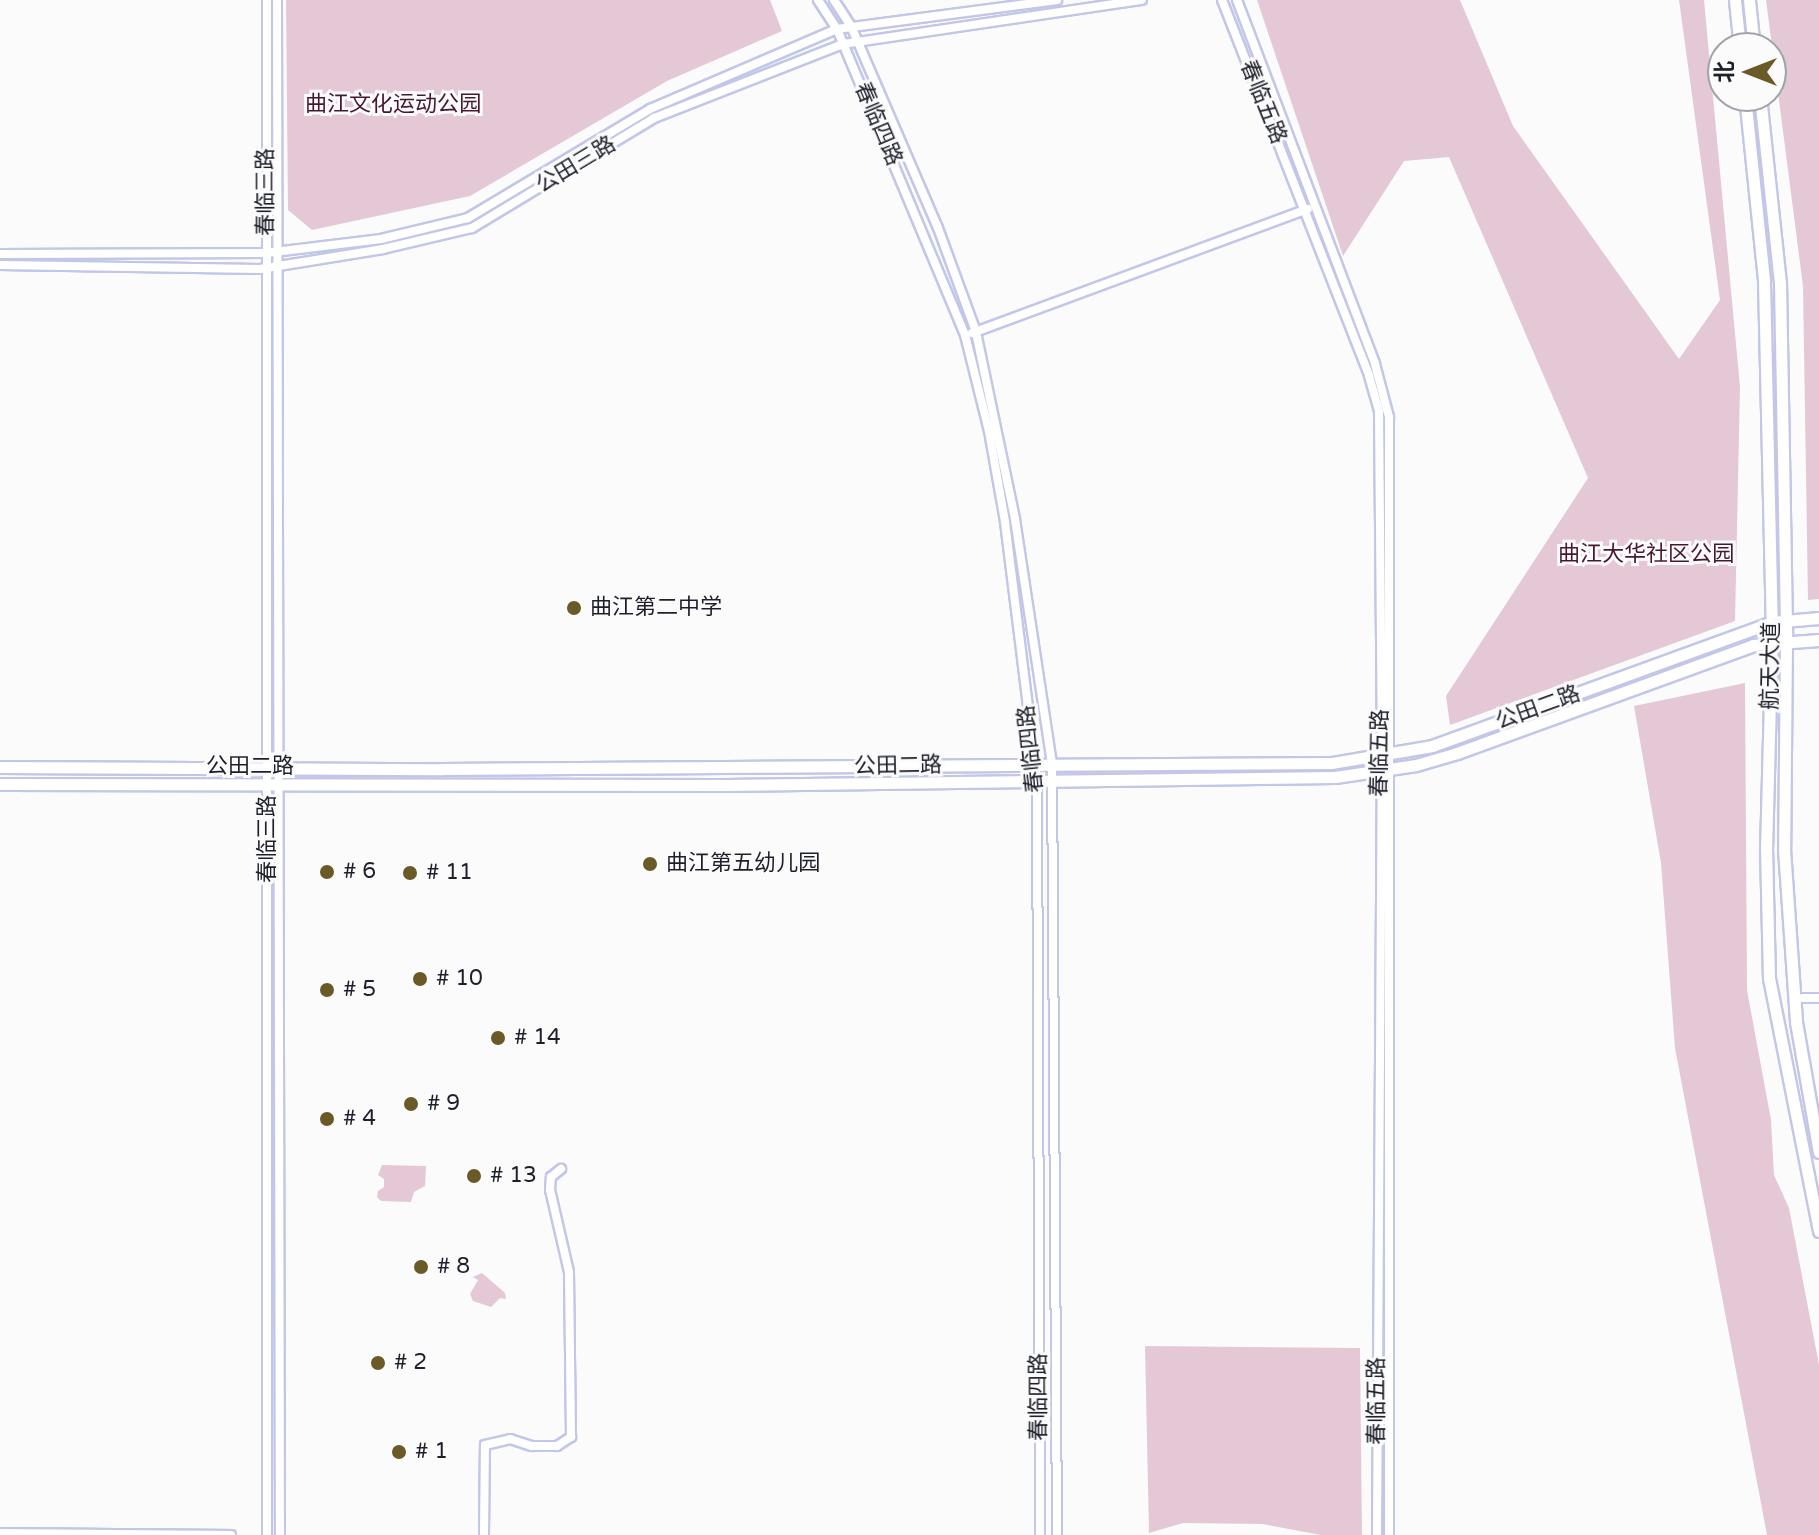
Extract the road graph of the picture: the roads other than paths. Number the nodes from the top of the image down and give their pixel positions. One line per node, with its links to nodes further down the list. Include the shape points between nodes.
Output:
1 (267, 0): 22 (street, 春临三路)
2 (277, 0): 21 (street, 春临三路)
3 (818, 0): 12 (street, 春临四路)
4 (834, 0): 11 (street, 春临四路)
5 (1057, 0): 11 (street, 公田三路)
6 (1142, 0): 15 (street, 公田三路)
7 (1222, 0): 20 (street, 春临五路)
8 (1237, 0): 19 (street, 春临五路)
9 (1735, 0): 13 (main road)
10 (1749, 0): 14 (main road)
11 (851, 26): 12 (street, 公田三路); 15 (street, 春临四路)
12 (837, 29): 16 (street, 春临四路); 21 (street, 公田三路, via 650,109 468,218 381,239)
13 (1738, 32)
14 (1752, 32)
15 (858, 41): 16 (street, 公田三路); 27 (street, 春临四路)
16 (843, 44): 25 (street, 公田三路, via 654,118 472,228); 28 (street, 春临四路)
17 (1747, 112): 31 (main road, 航天大道, via 1764,281)
18 (1762, 112): 29 (main road, 航天大道, via 1780,282)
19 (1316, 206): 20 (street); 35 (street, 春临五路, via 1375,364 1389,417)
20 (1306, 210): 27 (street); 35 (street, 春临五路, via 1379,412)
21 (278, 251): 22 (street, 公田三路); 25 (street, 春临三路)
22 (266, 253): 23 (street, 公田三路); 26 (street, 春临三路)
23 (0, 254)
24 (0, 265): 26 (street, 公田三路)
25 (278, 266): 26 (street, 公田三路); 39 (street, 春临三路)
26 (266, 269): 39 (street, 春临三路)
27 (976, 332): 28 (street); 37 (street, 春临四路, via 1015,519)
28 (965, 335): 36 (street, 春临四路, via 1005,522)
29 (1786, 618): 30 (main road, 公田二路); 31 (main road, 公田二路); 32 (main road, 航天大道)
30 (1819, 618)
31 (1772, 622): 34 (main road, 航天大道); 35 (main road, 公田二路, via 1432,746)
32 (1786, 640): 33 (main road, 公田二路); 34 (main road, 公田二路); 47 (main road, 航天大道, via 1785,864 1796,1022)
33 (1819, 640)
34 (1772, 641): 40 (main road, 公田二路, via 1457,753); 49 (main road, 航天大道, via 1766,847 1769,978)
35 (1385, 756): 37 (main road, 公田二路, via 1296,765); 40 (street, 春临五路)
36 (1035, 764): 37 (main road, 公田二路); 39 (main road, 公田二路); 41 (street, 春临四路)
37 (1052, 764): 42 (street, 春临四路)
38 (0, 767): 39 (main road, 公田二路)
39 (274, 767): 44 (street, 春临三路)
40 (1385, 769): 42 (main road, 公田二路, via 1307,779); 57 (street, 春临五路); 58 (street, 春临五路)
41 (1037, 780): 42 (main road, 公田二路); 44 (main road, 公田二路); 55 (street, 春临四路)
42 (1053, 780): 56 (street, 春临四路)
43 (0, 784): 44 (main road, 公田二路)
44 (274, 785): 52 (street, 春临三路); 53 (street, 春临三路)
45 (1803, 998): 46 (street)
46 (1819, 998)
47 (1819, 1152)
48 (561, 1169): 54 (street, via 551,1177 550,1190 569,1272 571,1437 557,1446 510,1439 485,1445)
49 (1819, 1231)
50 (0, 1533): 51 (street)
51 (231, 1535)
52 (267, 1535)
53 (280, 1535)
54 (484, 1535)
55 (1040, 1535)
56 (1057, 1535)
57 (1377, 1535)
58 (1389, 1535)

